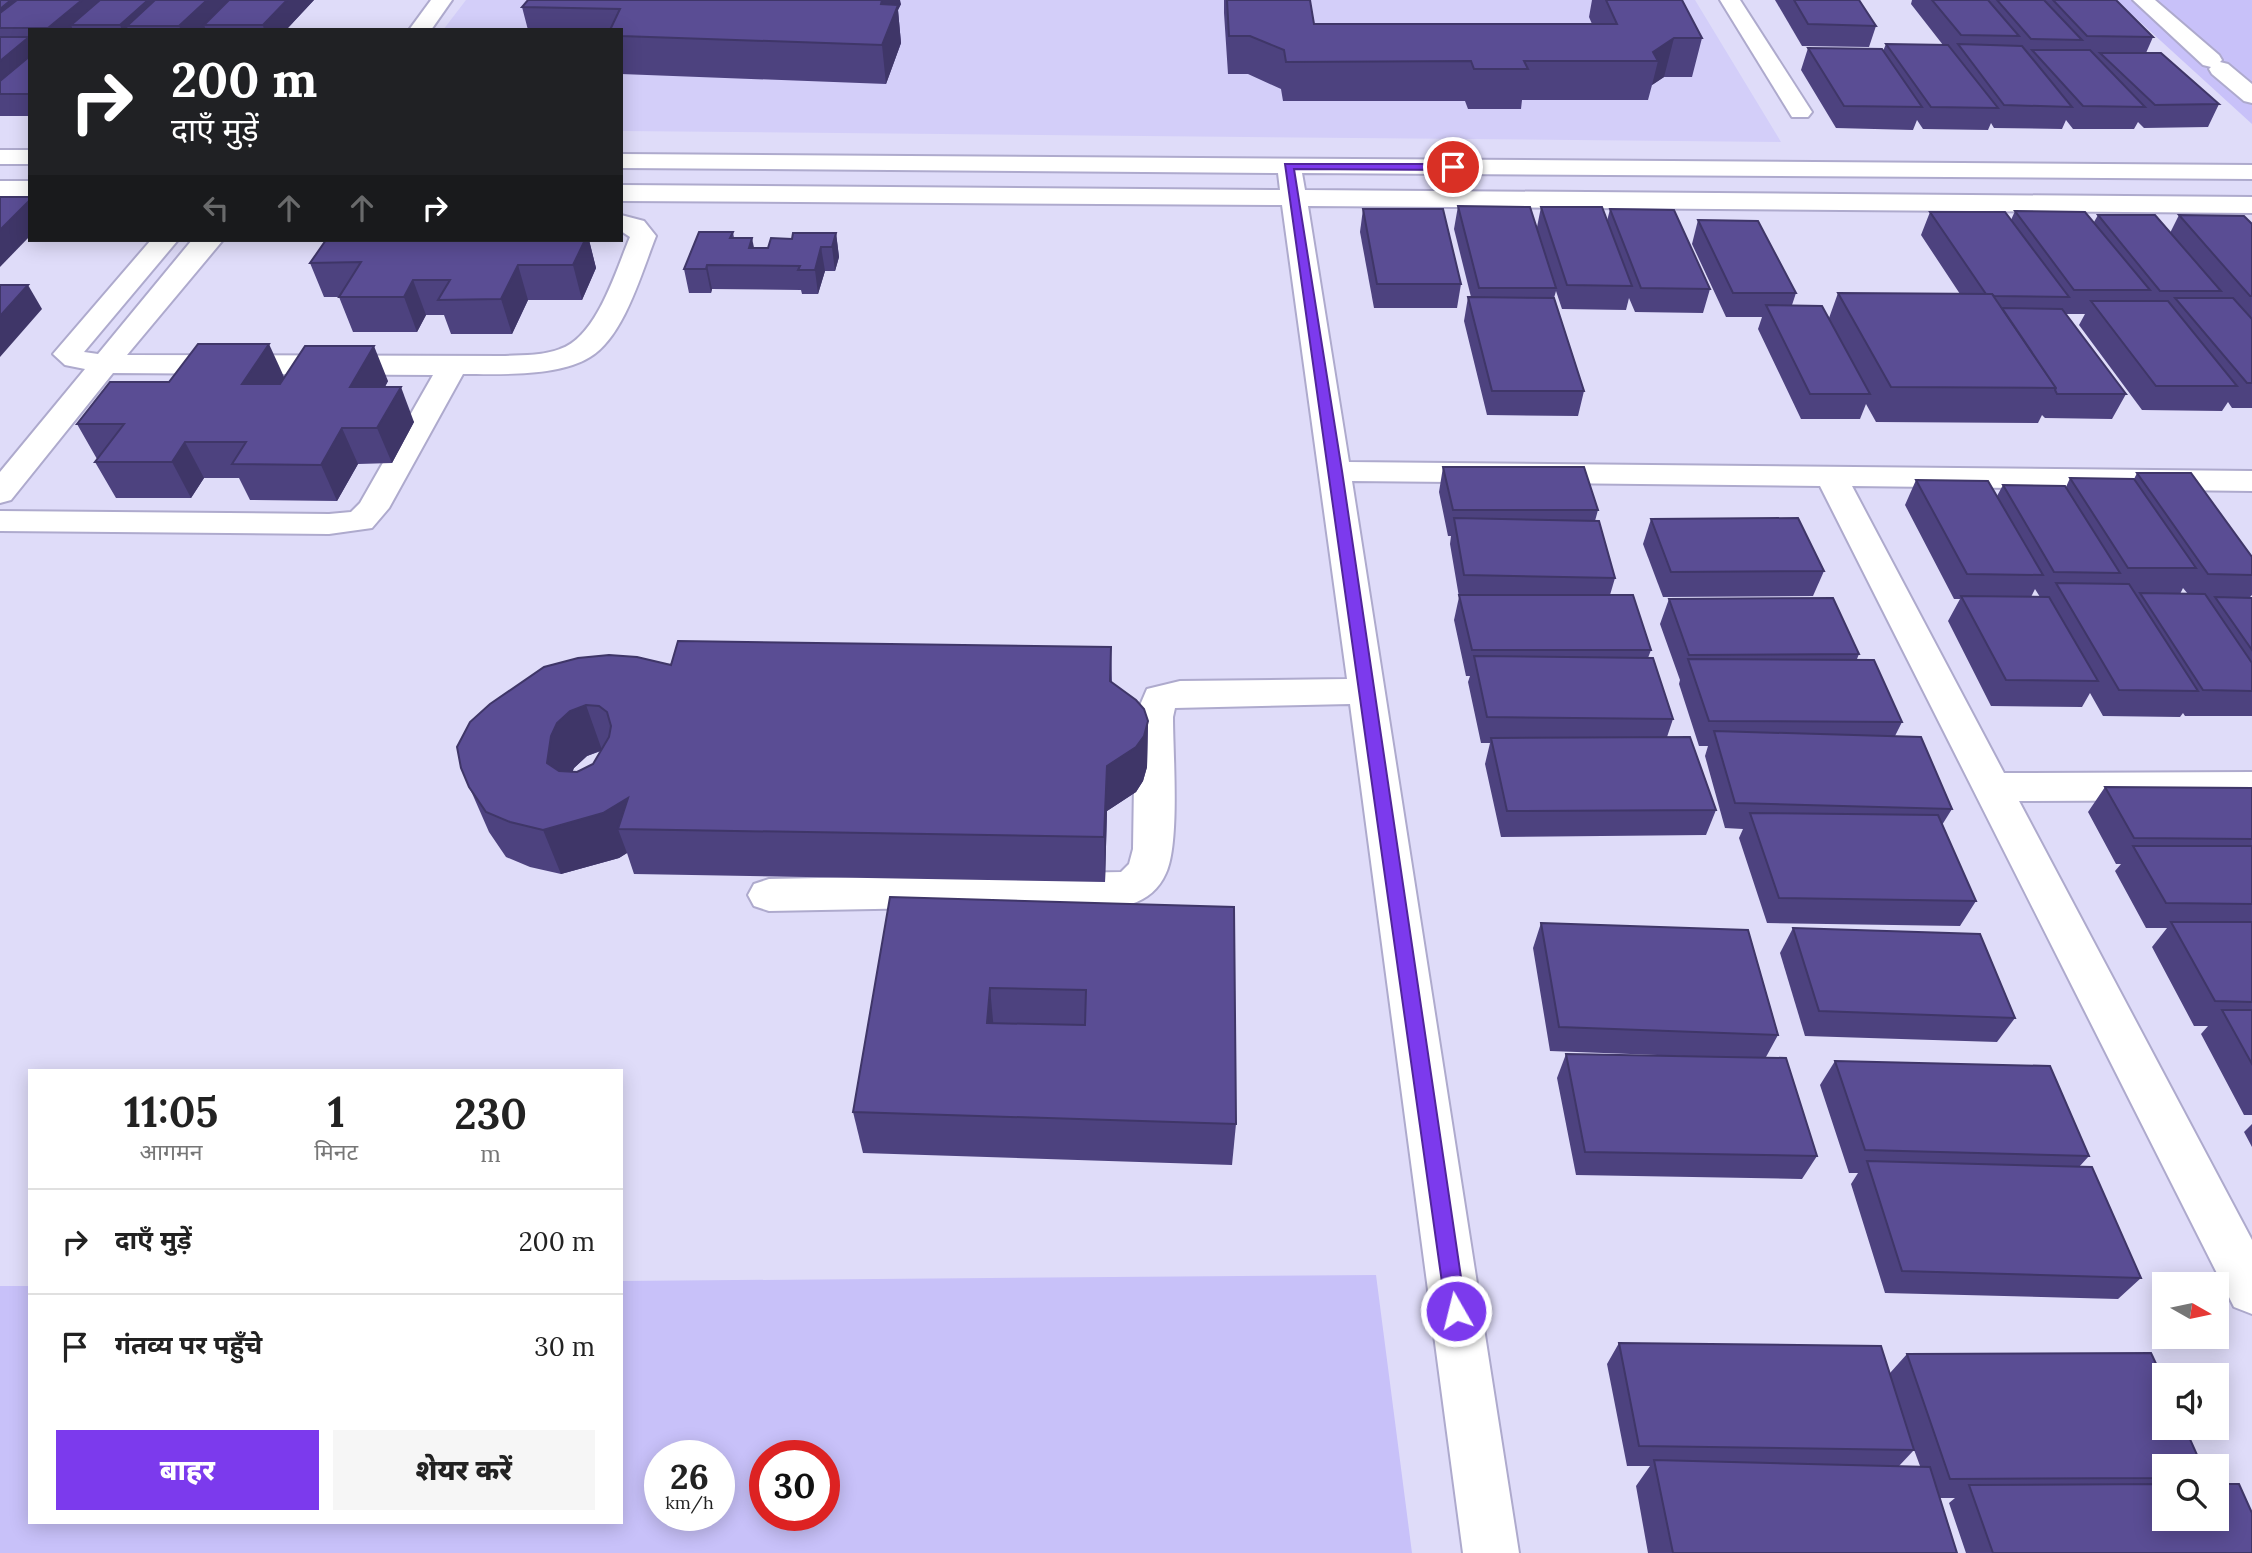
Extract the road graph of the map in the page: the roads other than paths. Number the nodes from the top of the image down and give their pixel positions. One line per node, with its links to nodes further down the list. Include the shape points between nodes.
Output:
1 (442, 0): 4 (street)
2 (1730, 0): 6 (street)
3 (2143, 0): 5 (street)
4 (421, 28)
5 (2252, 96)
6 (1800, 112)
7 (0, 156): 8 (street)
8 (28, 157)
9 (623, 161): 11 (street)
10 (2252, 172): 11 (street)
11 (1291, 182): 14 (street); 15 (street); 21 (street)
12 (0, 189): 13 (street)
13 (28, 189)
14 (623, 193)
15 (2252, 205)
16 (623, 224): 20 (street, via 643,236 600,331 580,352 551,360)
17 (163, 242): 19 (street, via 67,354)
18 (207, 242): 19 (street)
19 (106, 364): 20 (street); 24 (street)
20 (453, 366): 25 (street, via 373,508 360,521)
21 (1335, 471): 22 (street); 26 (street)
22 (1832, 477): 23 (street); 28 (street)
23 (2252, 481)
24 (0, 493)
25 (0, 521)
26 (1367, 691): 29 (street, via 1160,698 1154,717 1153,849 1147,871 1131,888); 31 (street)
27 (2252, 786): 28 (street)
28 (1992, 787): 30 (street)
29 (769, 895)
30 (2252, 1290)
31 (1491, 1553)

